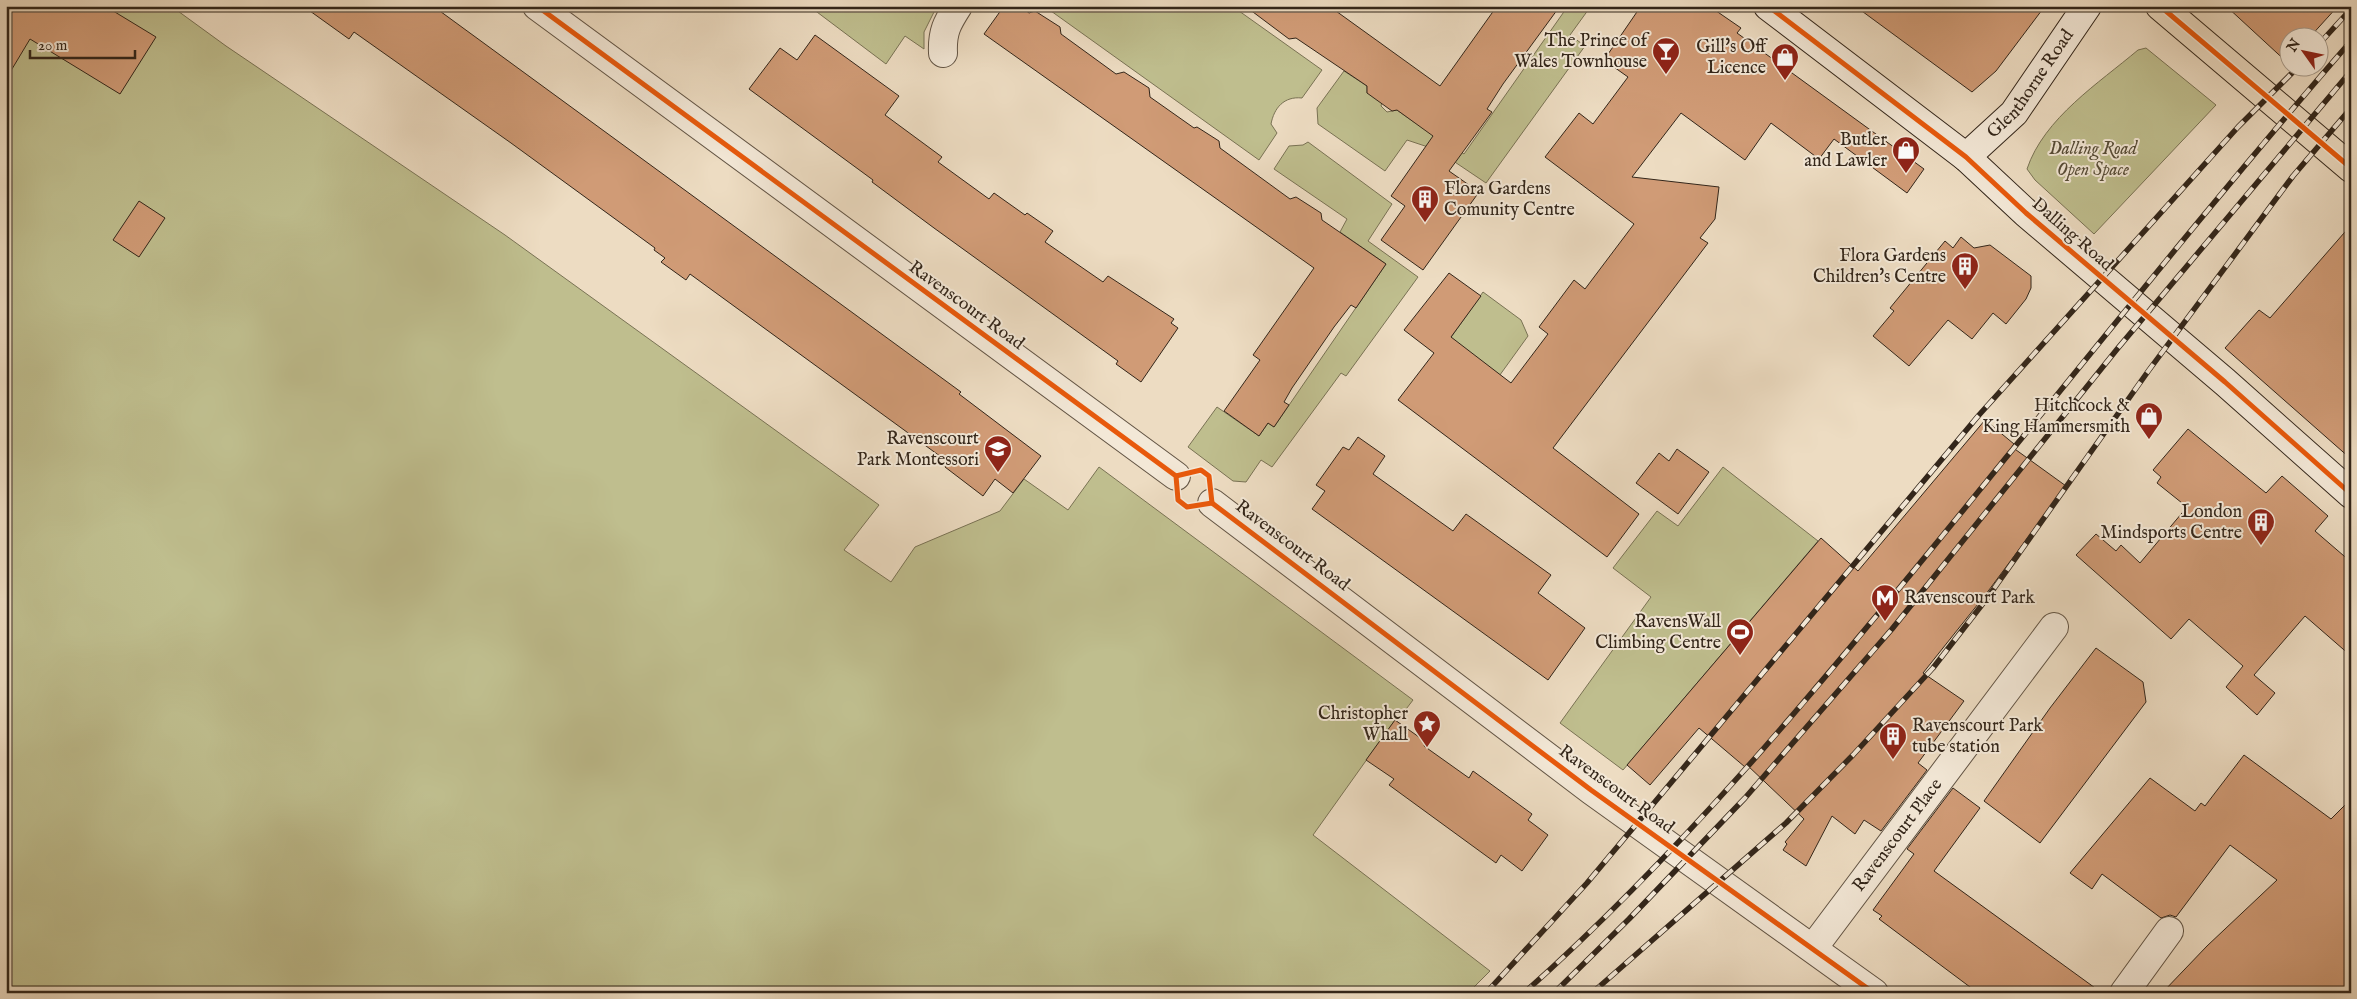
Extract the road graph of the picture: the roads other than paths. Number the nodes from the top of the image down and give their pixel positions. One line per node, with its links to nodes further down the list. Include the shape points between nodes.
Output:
1 (537, 6): 9 (street, Ravenscourt Road)
2 (958, 6): 6 (street, via 942,36)
3 (1768, 6): 7 (street, Dalling Road)
4 (2087, 6): 7 (street, Glenthorne Road, via 2014,113)
5 (2160, 6): 8 (main road)
6 (944, 53)
7 (1966, 157): 10 (street, Dalling Road, via 2026,213)
8 (2350, 165)
9 (1176, 476)
10 (2351, 494)
11 (1212, 503): 14 (street, Ravenscourt Road, via 1591,790)
12 (2054, 627): 14 (street, Ravenscourt Place)
13 (2169, 931): 16 (street)
14 (1813, 948): 15 (street, Ravenscourt Road)
15 (1874, 993)
16 (2124, 993)

